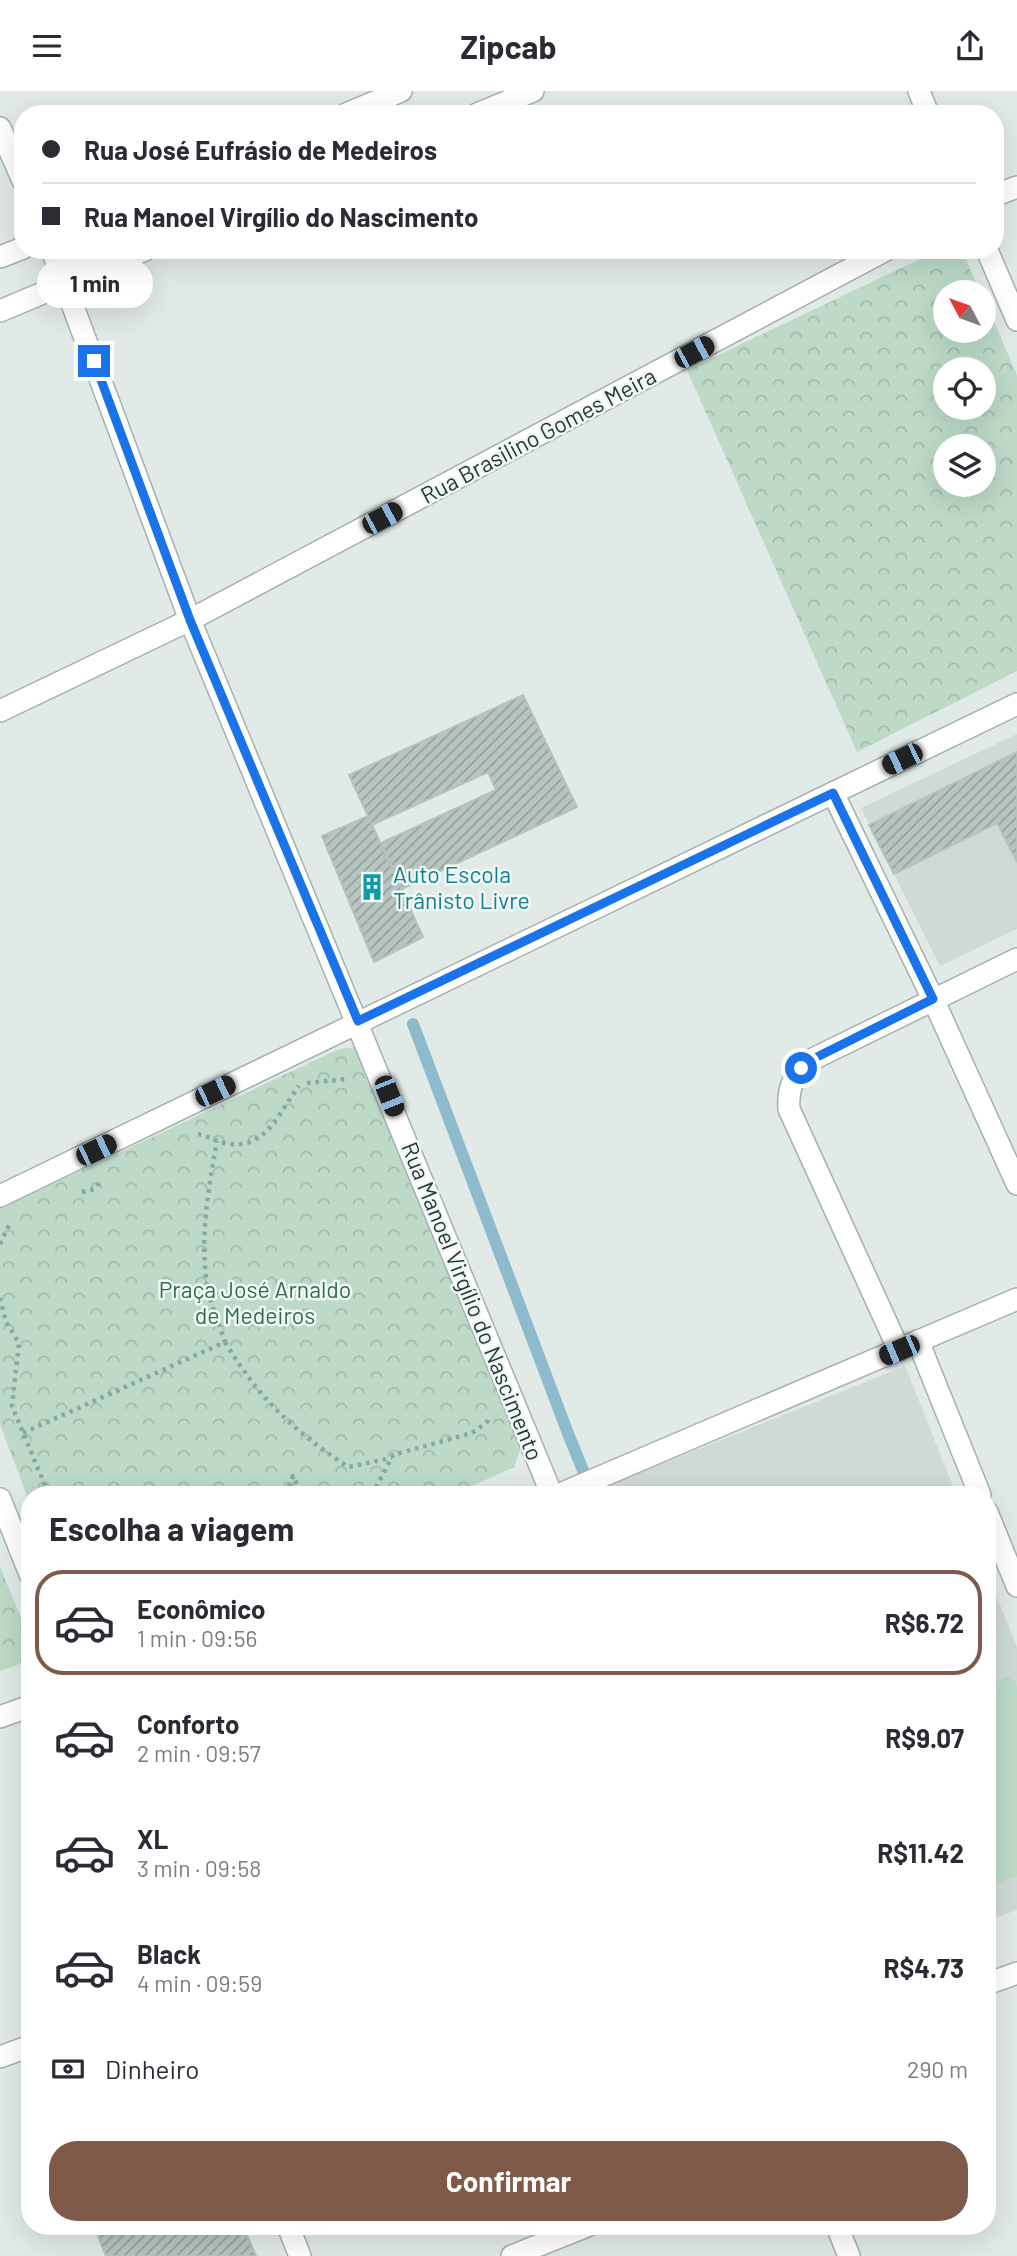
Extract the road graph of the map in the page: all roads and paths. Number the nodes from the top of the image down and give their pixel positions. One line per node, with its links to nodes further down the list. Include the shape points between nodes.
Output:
1 (401, 91): 3 (street)
2 (533, 91): 4 (street)
3 (368, 105)
4 (499, 105)
5 (0, 128): 6 (street)
6 (14, 160)
7 (56, 259): 11 (street, Rua Manoel Virgílio do Nascimento)
8 (123, 259): 11 (street)
9 (869, 259): 14 (street, Rua Brasilino Gomes Meira)
10 (991, 259): 13 (street)
11 (65, 283): 12 (street); 14 (street, Rua Manoel Virgílio do Nascimento)
12 (0, 311)
13 (1017, 320)
14 (190, 620): 16 (street, Rua Brasilino Gomes Meira); 20 (street, Rua Manoel Virgílio do Nascimento)
15 (1017, 704): 17 (street)
16 (0, 711)
17 (833, 793): 19 (street); 20 (street)
18 (1017, 959): 19 (street)
19 (933, 999): 25 (street); 33 (street, via 815,1058 801,1068 788,1095 789,1109)
20 (358, 1021): 27 (street); 41 (street, Rua Manoel Virgílio do Nascimento)
21 (351, 1079): 23 (path, via 300,1084 261,1137 246,1144)
22 (187, 1136): 23 (path, via 199,1133)
23 (217, 1141): 32 (path, via 204,1247 208,1293)
24 (102, 1178): 26 (path, via 96,1189)
25 (1017, 1184)
26 (74, 1190)
27 (0, 1196)
28 (17, 1216): 29 (path)
29 (0, 1244)
30 (0, 1298): 35 (path, via 6,1322 19,1343 12,1406)
31 (1017, 1299): 33 (street)
32 (225, 1342): 35 (path); 36 (path, via 265,1400 307,1439 348,1467)
33 (908, 1345): 42 (street); 43 (street)
34 (489, 1415): 36 (path, via 472,1433)
35 (23, 1433): 37 (path)
36 (392, 1458): 40 (path)
37 (45, 1486)
38 (289, 1486): 39 (path, via 293,1476)
39 (298, 1486)
40 (377, 1486)
41 (551, 1486)
42 (576, 1486)
43 (976, 1486)
44 (0, 1499): 46 (street)
45 (996, 1534): 47 (street)
46 (21, 1552)
47 (1017, 1586)
48 (21, 1709): 49 (street)
49 (0, 1717)
50 (1017, 1973): 51 (street)
51 (996, 1981)
52 (21, 2049): 53 (street)
53 (0, 2057)
54 (292, 2235): 57 (street)
55 (564, 2235): 58 (street)
56 (841, 2235): 59 (street)
57 (300, 2256)
58 (512, 2256)
59 (849, 2256)

